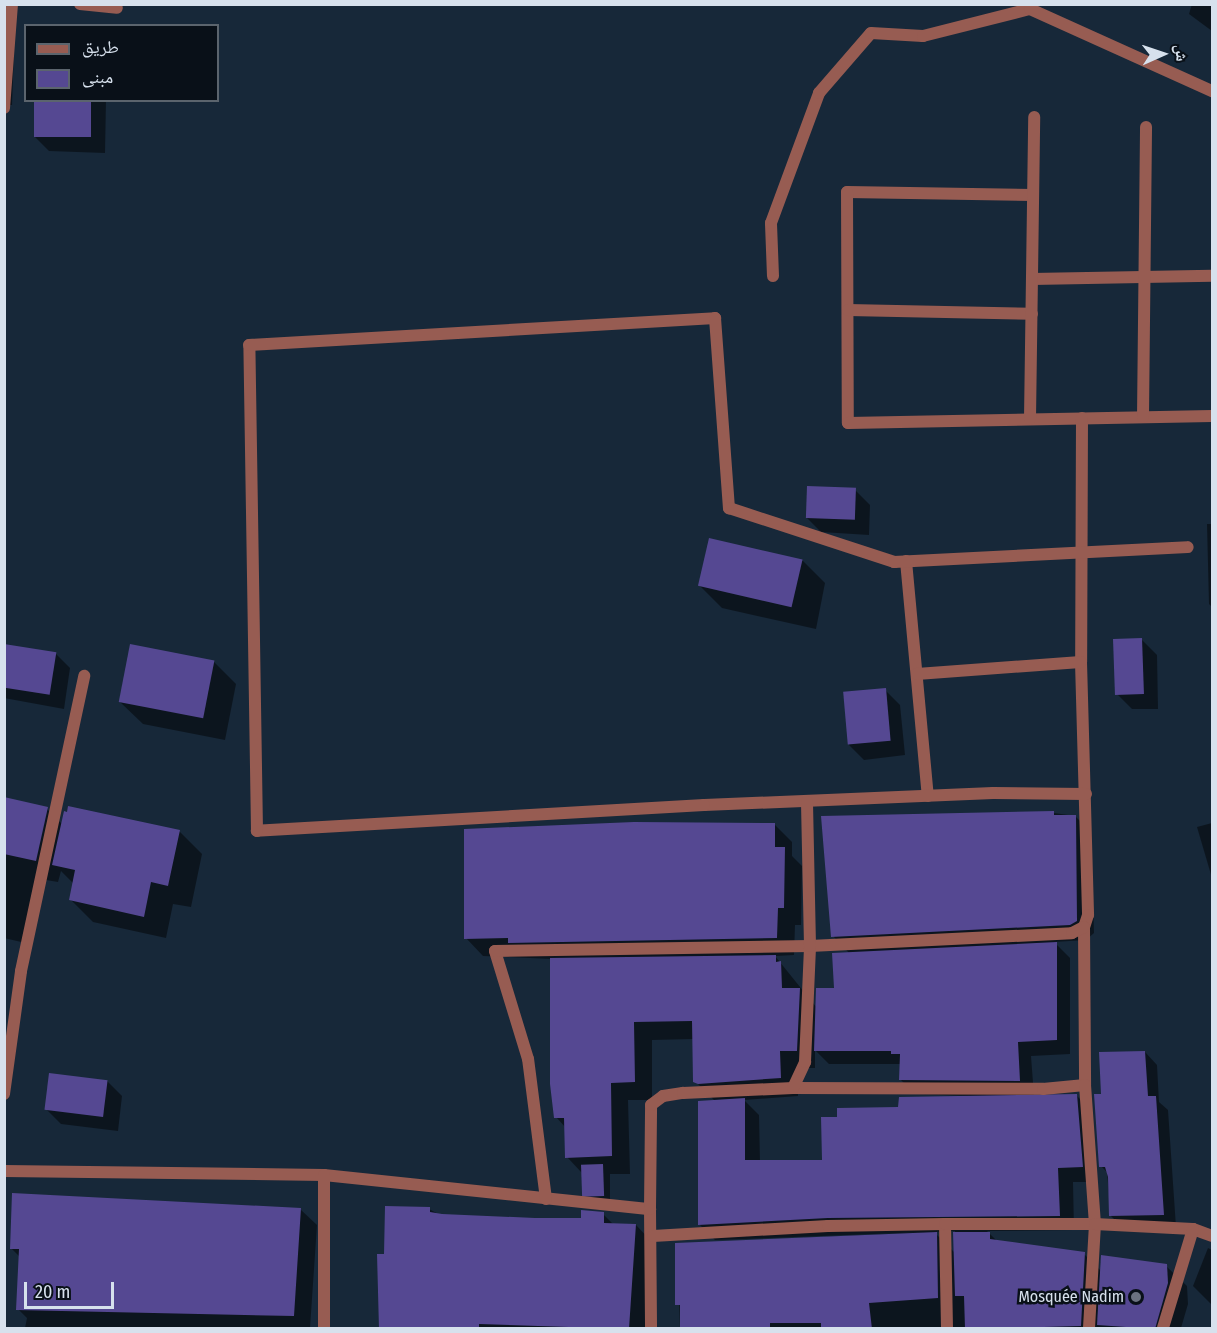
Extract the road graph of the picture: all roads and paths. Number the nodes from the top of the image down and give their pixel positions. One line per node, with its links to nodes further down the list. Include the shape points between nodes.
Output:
1 (12, 4): 5 (street)
2 (80, 4): 3 (street)
3 (117, 8)
4 (1212, 91): 9 (street, via 1030,9 923,36 871,33 819,93 771,223)
5 (4, 108)
6 (1034, 117): 8 (street)
7 (1146, 127): 11 (street)
8 (1033, 195): 12 (street); 13 (street, via 847,192)
9 (773, 276)
10 (1212, 276): 11 (street)
11 (1144, 277): 12 (street); 16 (street)
12 (1032, 279): 14 (street)
13 (848, 310): 14 (street); 18 (street, via 848,423)
14 (1032, 314): 18 (street)
15 (1212, 416): 16 (street)
16 (1143, 417): 17 (street)
17 (1082, 418): 18 (street); 20 (street)
18 (1030, 419)
19 (1188, 547): 20 (street)
20 (1082, 552): 21 (street); 22 (street)
21 (906, 561): 23 (street); 27 (street, via 894,562 729,508 715,318 249,345 257,831 474,816)
22 (1081, 662): 23 (street); 25 (street)
23 (917, 674): 26 (street)
24 (84, 676): 32 (street, via 21,970)
25 (1086, 794): 26 (street); 28 (street, via 1088,915)
26 (928, 796): 27 (street)
27 (807, 802): 29 (street)
28 (1084, 927): 29 (street, via 1072,933); 30 (street)
29 (810, 946): 31 (street, via 806,1057); 35 (street, via 495,951 528,1059)
30 (1085, 1085): 31 (street, via 1043,1089); 38 (street)
31 (793, 1088): 36 (street, via 683,1093 663,1096 651,1105)
32 (4, 1094)
33 (4, 1172): 34 (street)
34 (324, 1175): 35 (street); 42 (street)
35 (546, 1199): 36 (street)
36 (650, 1209): 40 (street)
37 (945, 1224): 38 (street); 40 (street); 44 (street)
38 (1095, 1224): 39 (street); 45 (street)
39 (1193, 1229): 41 (street); 46 (street)
40 (653, 1236): 43 (street)
41 (1212, 1236)
42 (324, 1329)
43 (651, 1329)
44 (947, 1329)
45 (1089, 1329)
46 (1163, 1329)

